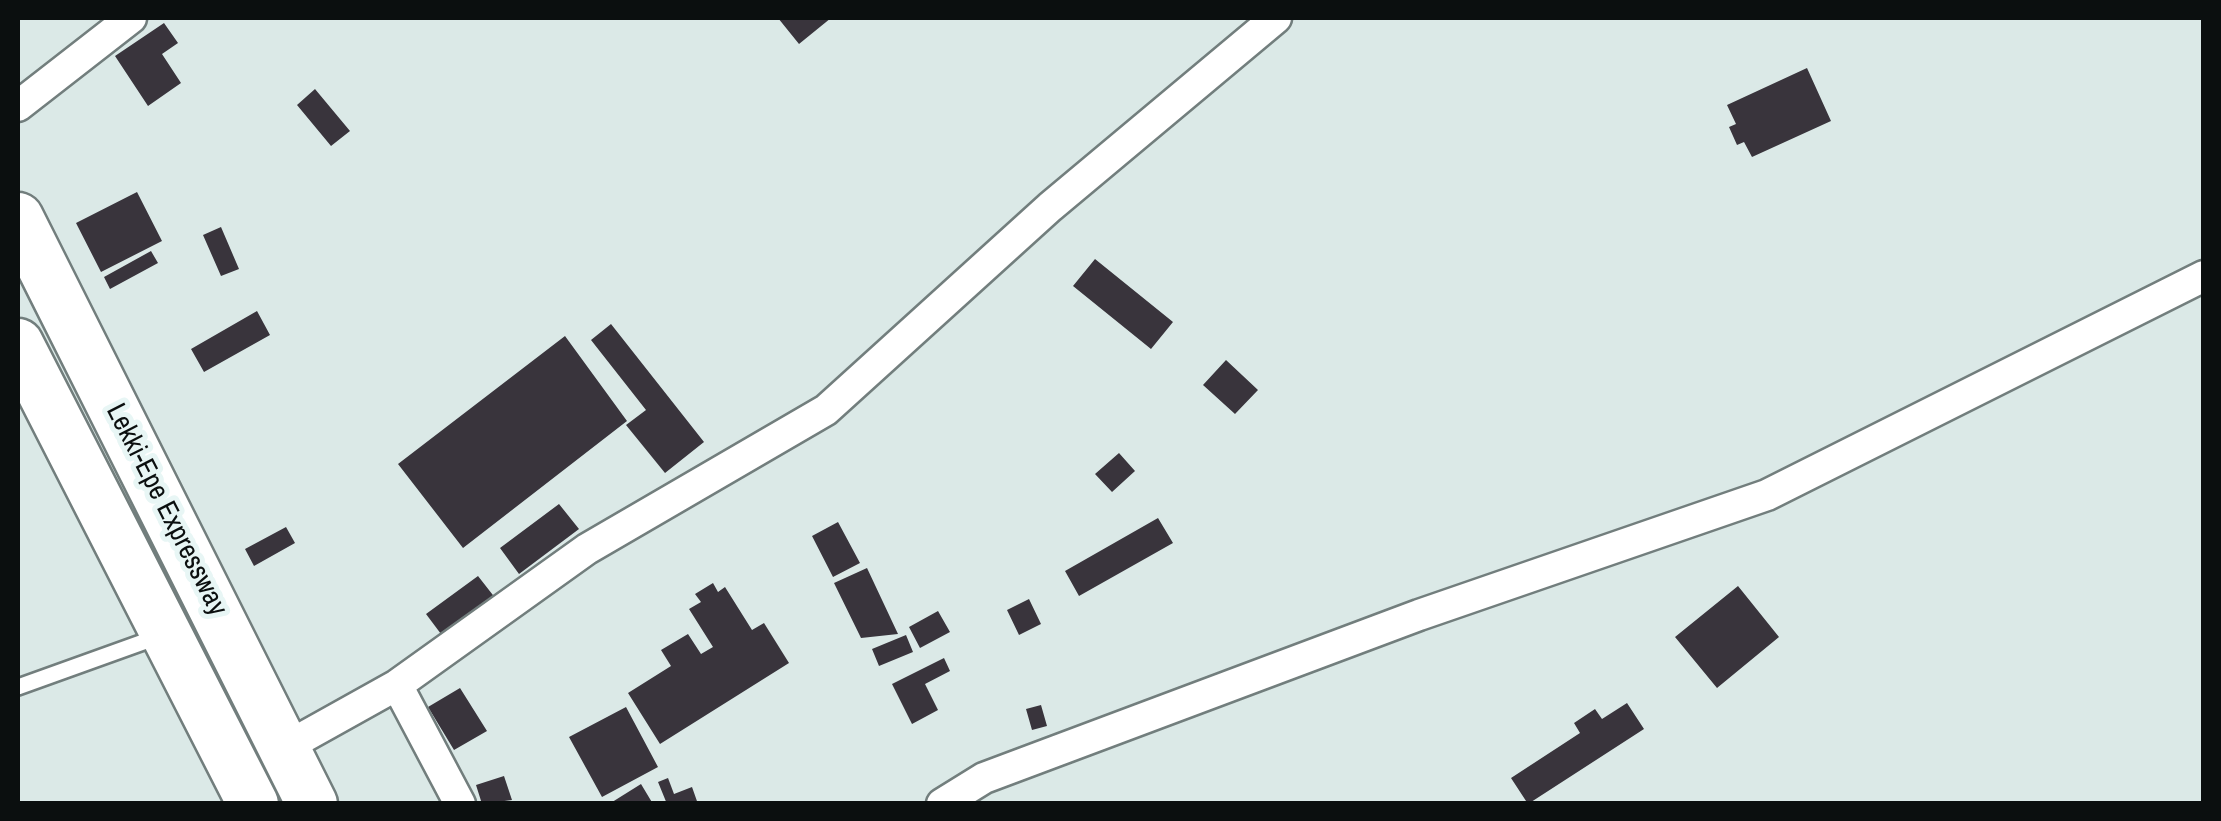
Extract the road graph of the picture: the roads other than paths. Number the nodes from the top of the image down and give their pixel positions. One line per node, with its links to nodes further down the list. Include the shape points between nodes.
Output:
1 (130, 18): 3 (street)
2 (1276, 18): 8 (street, via 1050,208 826,410 587,549)
3 (18, 106)
4 (18, 218): 10 (highway, Lekki-Epe Expressway)
5 (2204, 276): 14 (street, via 1766,496 1382,629 984,778)
6 (18, 344): 7 (highway, Lekki-Epe Expressway)
7 (166, 634): 9 (lane); 11 (highway, Lekki-Epe Expressway)
8 (397, 685): 10 (street); 13 (street)
9 (18, 687)
10 (284, 748): 12 (highway, Lekki-Epe Expressway)
11 (253, 804)
12 (312, 804)
13 (460, 804)
14 (942, 804)

